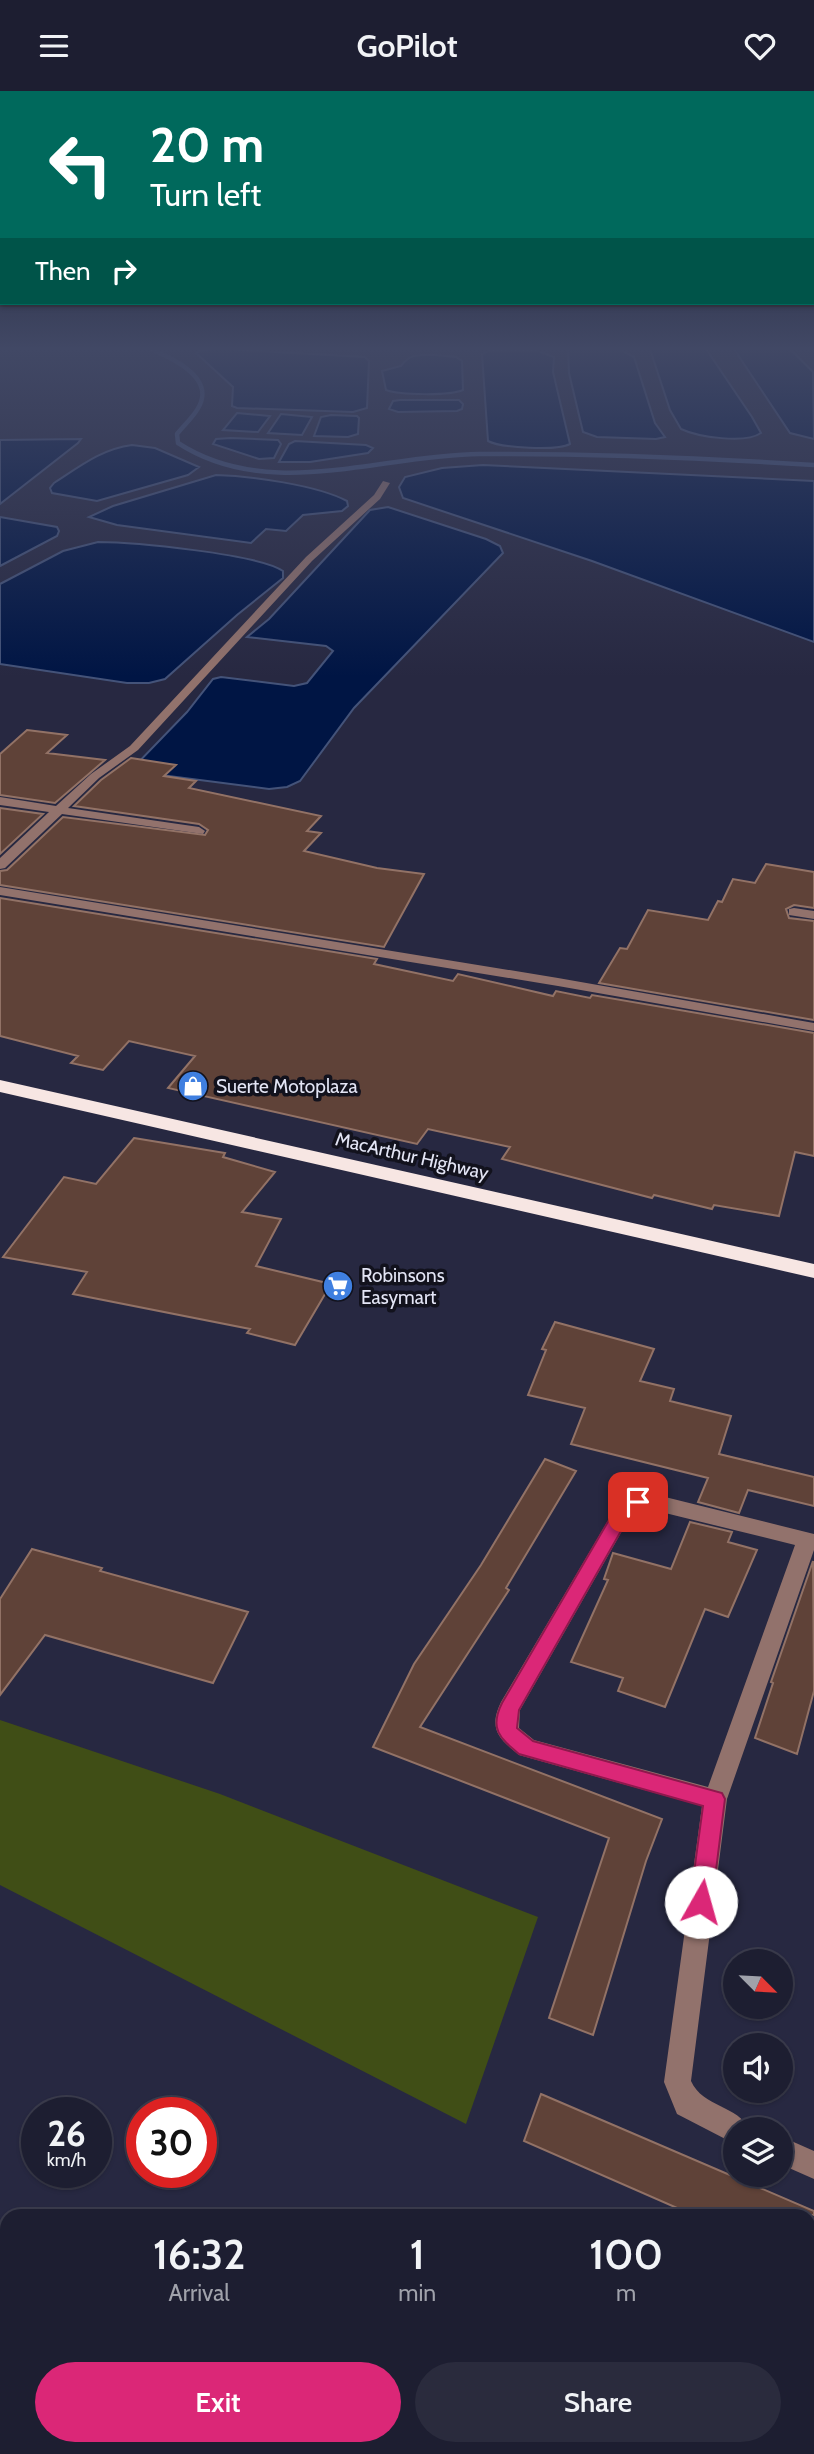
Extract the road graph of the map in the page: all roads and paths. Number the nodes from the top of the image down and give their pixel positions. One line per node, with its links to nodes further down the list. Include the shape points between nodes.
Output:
1 (386, 483): 3 (street, via 134,748)
2 (0, 801): 3 (street)
3 (60, 809): 4 (street); 5 (street)
4 (199, 831)
5 (0, 865)
6 (0, 891): 9 (street)
7 (794, 912): 8 (street)
8 (814, 915)
9 (814, 1027)
10 (0, 1086): 11 (highway, MacArthur Highway)
11 (814, 1271)
12 (811, 1541): 13 (street); 13 (street, via 638,1502 623,1513 509,1709 506,1731 527,1748)
13 (715, 1799): 14 (street, via 677,2082 687,2104)
14 (723, 2124)
15 (793, 2156): 16 (street)
16 (814, 2165)

